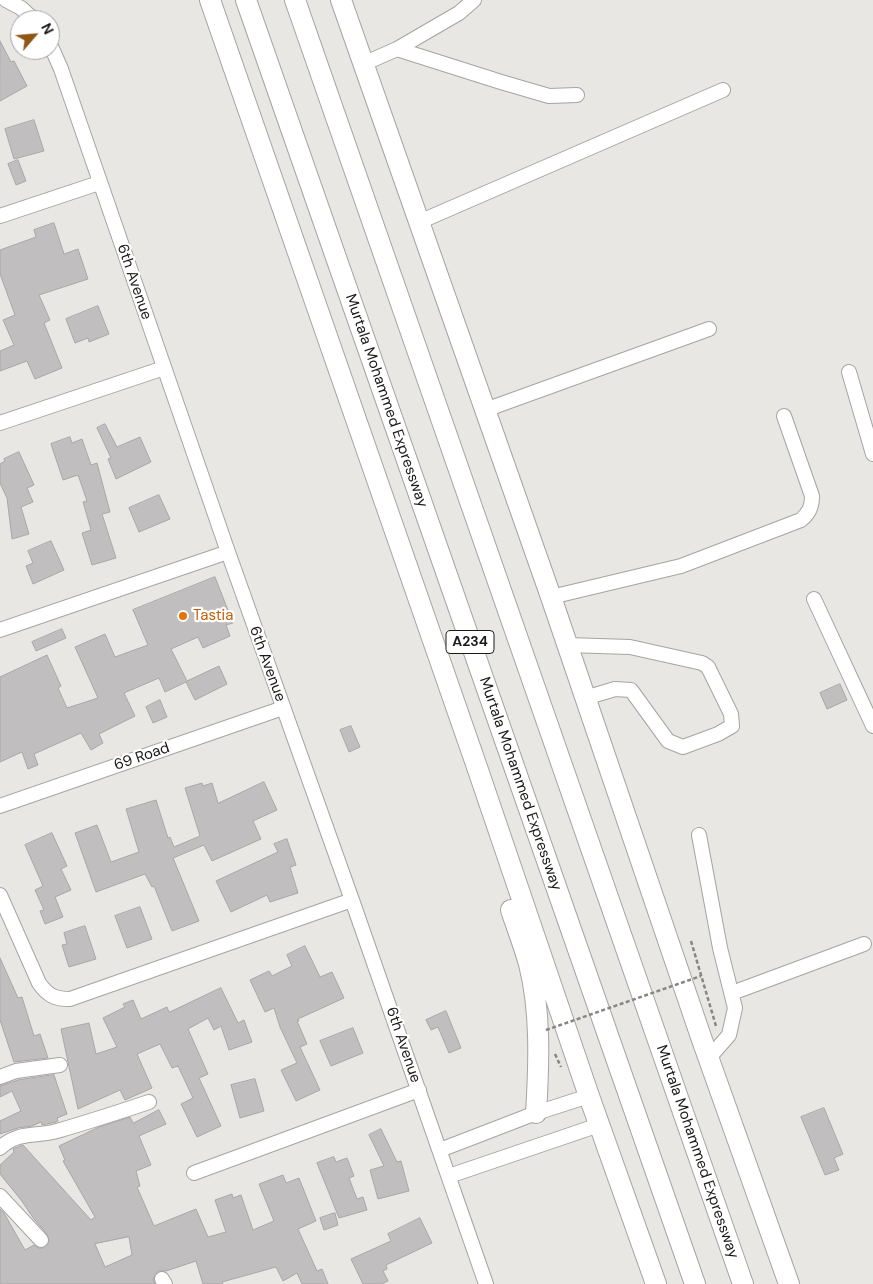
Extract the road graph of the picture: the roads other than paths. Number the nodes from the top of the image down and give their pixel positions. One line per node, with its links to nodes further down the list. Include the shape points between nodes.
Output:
1 (6, 0): 7 (street)
2 (210, 0): 31 (highway)
3 (246, 0): 54 (highway, Murtala Mohammed Expressway / A234)
4 (295, 0): 55 (highway, Murtala Mohammed Expressway / A234)
5 (341, 0): 10 (highway)
6 (474, 0): 8 (street, via 459,13)
7 (23, 10)
8 (397, 49): 10 (street); 12 (street, via 550,96)
9 (57, 60): 13 (street, 6th Avenue)
10 (363, 64): 15 (highway)
11 (723, 90): 15 (street)
12 (577, 95)
13 (100, 183): 14 (street); 17 (street, 6th Avenue)
14 (0, 216)
15 (419, 222): 19 (highway)
16 (709, 329): 19 (street)
17 (164, 368): 21 (street); 23 (street, 6th Avenue)
18 (849, 372): 22 (street)
19 (485, 410): 24 (highway)
20 (784, 416): 24 (street, via 812,496 812,506 801,520 681,566)
21 (0, 422)
22 (873, 454)
23 (228, 552): 26 (street); 29 (street, 6th Avenue)
24 (551, 597): 27 (highway)
25 (814, 599): 30 (street)
26 (0, 630)
27 (567, 645): 28 (highway); 28 (street, via 630,647 702,663 708,666 731,714 732,726 683,747 668,741 631,690 615,689)
28 (585, 698): 38 (highway)
29 (283, 708): 32 (street, 69 Road); 35 (street, 6th Avenue)
30 (873, 726)
31 (477, 767): 42 (highway); 44 (highway, via 482,816 529,964 534,993 538,1066)
32 (0, 806)
33 (699, 835): 37 (street, via 720,948)
34 (0, 894): 35 (street, via 39,983 45,992 60,999 70,999)
35 (352, 900): 41 (street, 6th Avenue)
36 (864, 944): 37 (street)
37 (732, 993): 38 (street, via 735,1008 729,1035)
38 (715, 1051): 56 (highway)
39 (60, 1065): 40 (street, via 16,1071)
40 (0, 1077)
41 (419, 1090): 47 (street, 6th Avenue); 48 (street)
42 (589, 1096): 44 (street); 45 (highway)
43 (149, 1102): 46 (street, via 50,1132 21,1135)
44 (536, 1113): 47 (street)
45 (599, 1125): 49 (street); 53 (highway)
46 (0, 1148)
47 (440, 1150): 49 (street, 6th Avenue)
48 (194, 1173)
49 (449, 1176): 52 (street, 6th Avenue)
50 (0, 1196): 51 (street)
51 (41, 1240)
52 (486, 1284)
53 (656, 1284)
54 (695, 1284)
55 (744, 1284)
56 (789, 1284)

